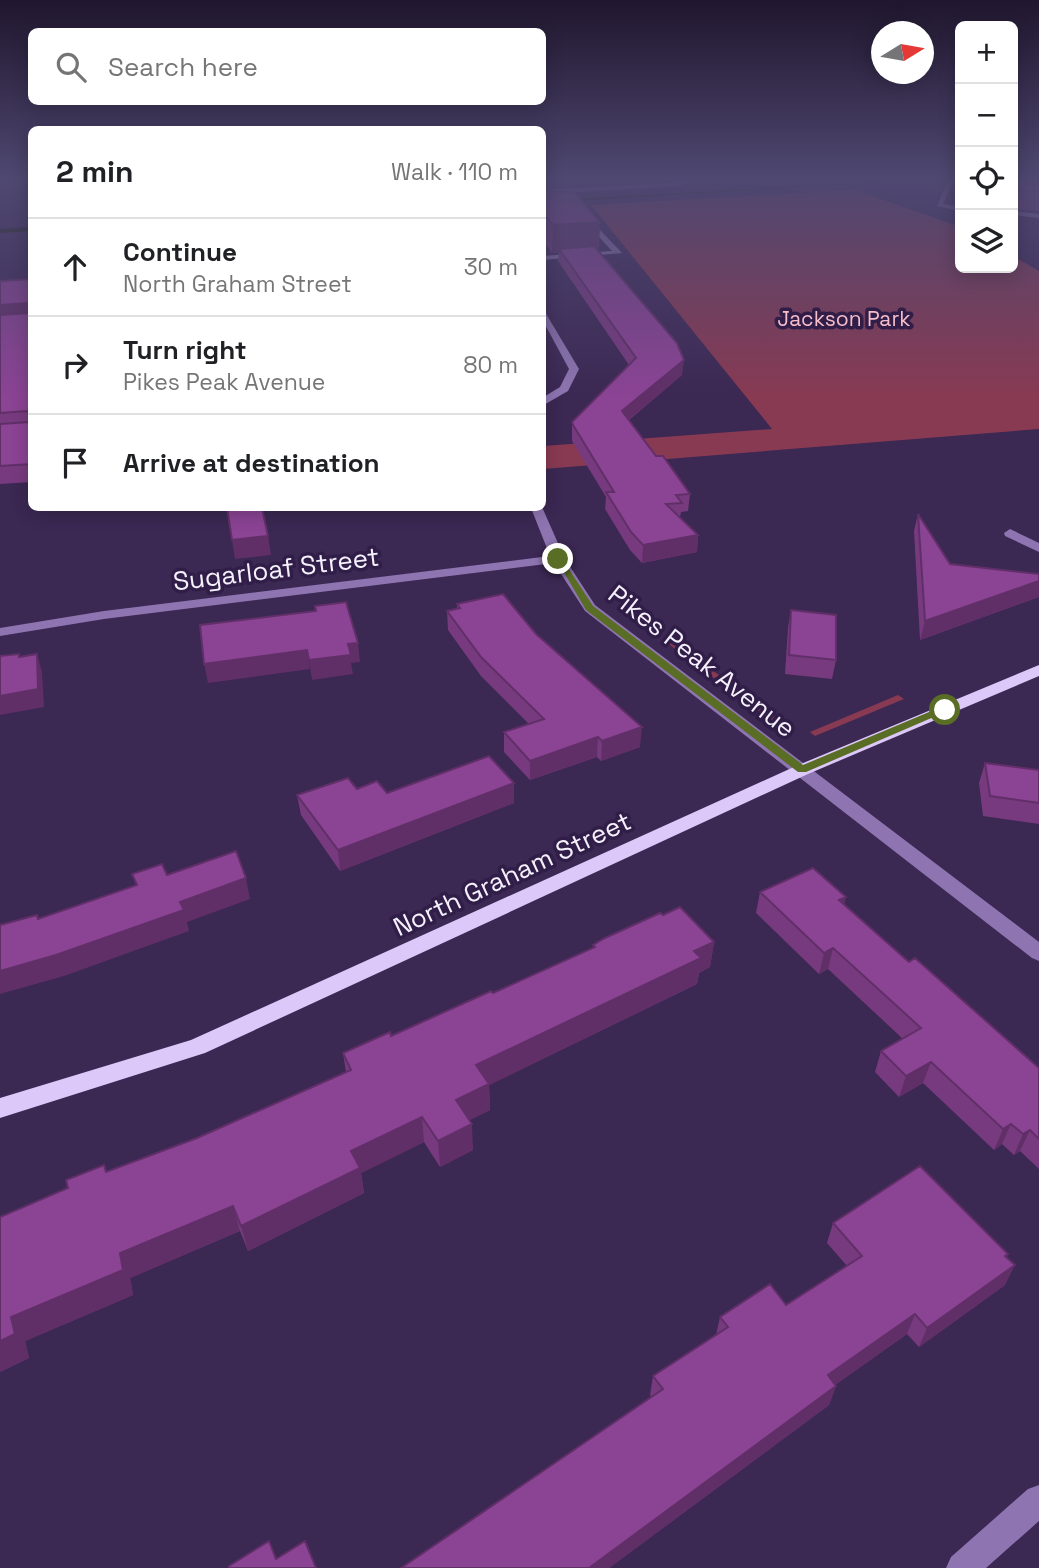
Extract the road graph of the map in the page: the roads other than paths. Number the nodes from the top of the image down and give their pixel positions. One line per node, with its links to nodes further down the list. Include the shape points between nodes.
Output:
1 (615, 250): 2 (street, via 618,253)
2 (546, 258)
3 (546, 317): 4 (street, via 574,369 564,389)
4 (546, 400)
5 (538, 511): 8 (street, Pikes Peak Avenue)
6 (1010, 533): 7 (street)
7 (1039, 548)
8 (558, 559): 9 (street, Sugarloaf Street); 11 (street, Pikes Peak Avenue, via 590,608)
9 (0, 632)
10 (1039, 670): 11 (main road, North Graham Street)
11 (802, 770): 12 (street, Pikes Peak Avenue); 13 (main road, North Graham Street, via 197,1047)
12 (1039, 953)
13 (0, 1108)
14 (1039, 1500): 15 (street)
15 (962, 1568)

